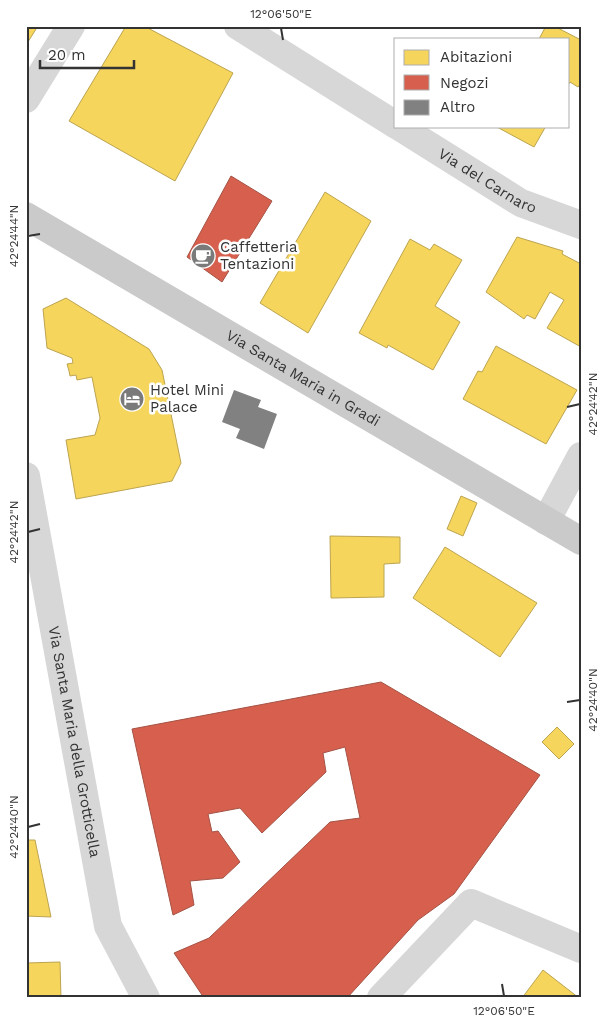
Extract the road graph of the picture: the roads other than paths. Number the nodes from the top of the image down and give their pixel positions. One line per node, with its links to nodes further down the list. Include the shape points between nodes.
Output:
1 (71, 26): 3 (street)
2 (238, 26): 4 (street, Via del Carnaro)
3 (26, 99)
4 (394, 123)
5 (402, 128): 7 (street, Via del Carnaro, via 521,203)
6 (26, 216): 10 (main road, Via Santa Maria in Gradi)
7 (581, 225)
8 (581, 456): 10 (street)
9 (26, 476): 13 (street, Via Santa Maria della Grotticella, via 108,926)
10 (546, 521): 11 (main road, Via Santa Maria in Gradi)
11 (581, 541)
12 (581, 949): 14 (street, via 472,903)
13 (146, 998)
14 (380, 998)

